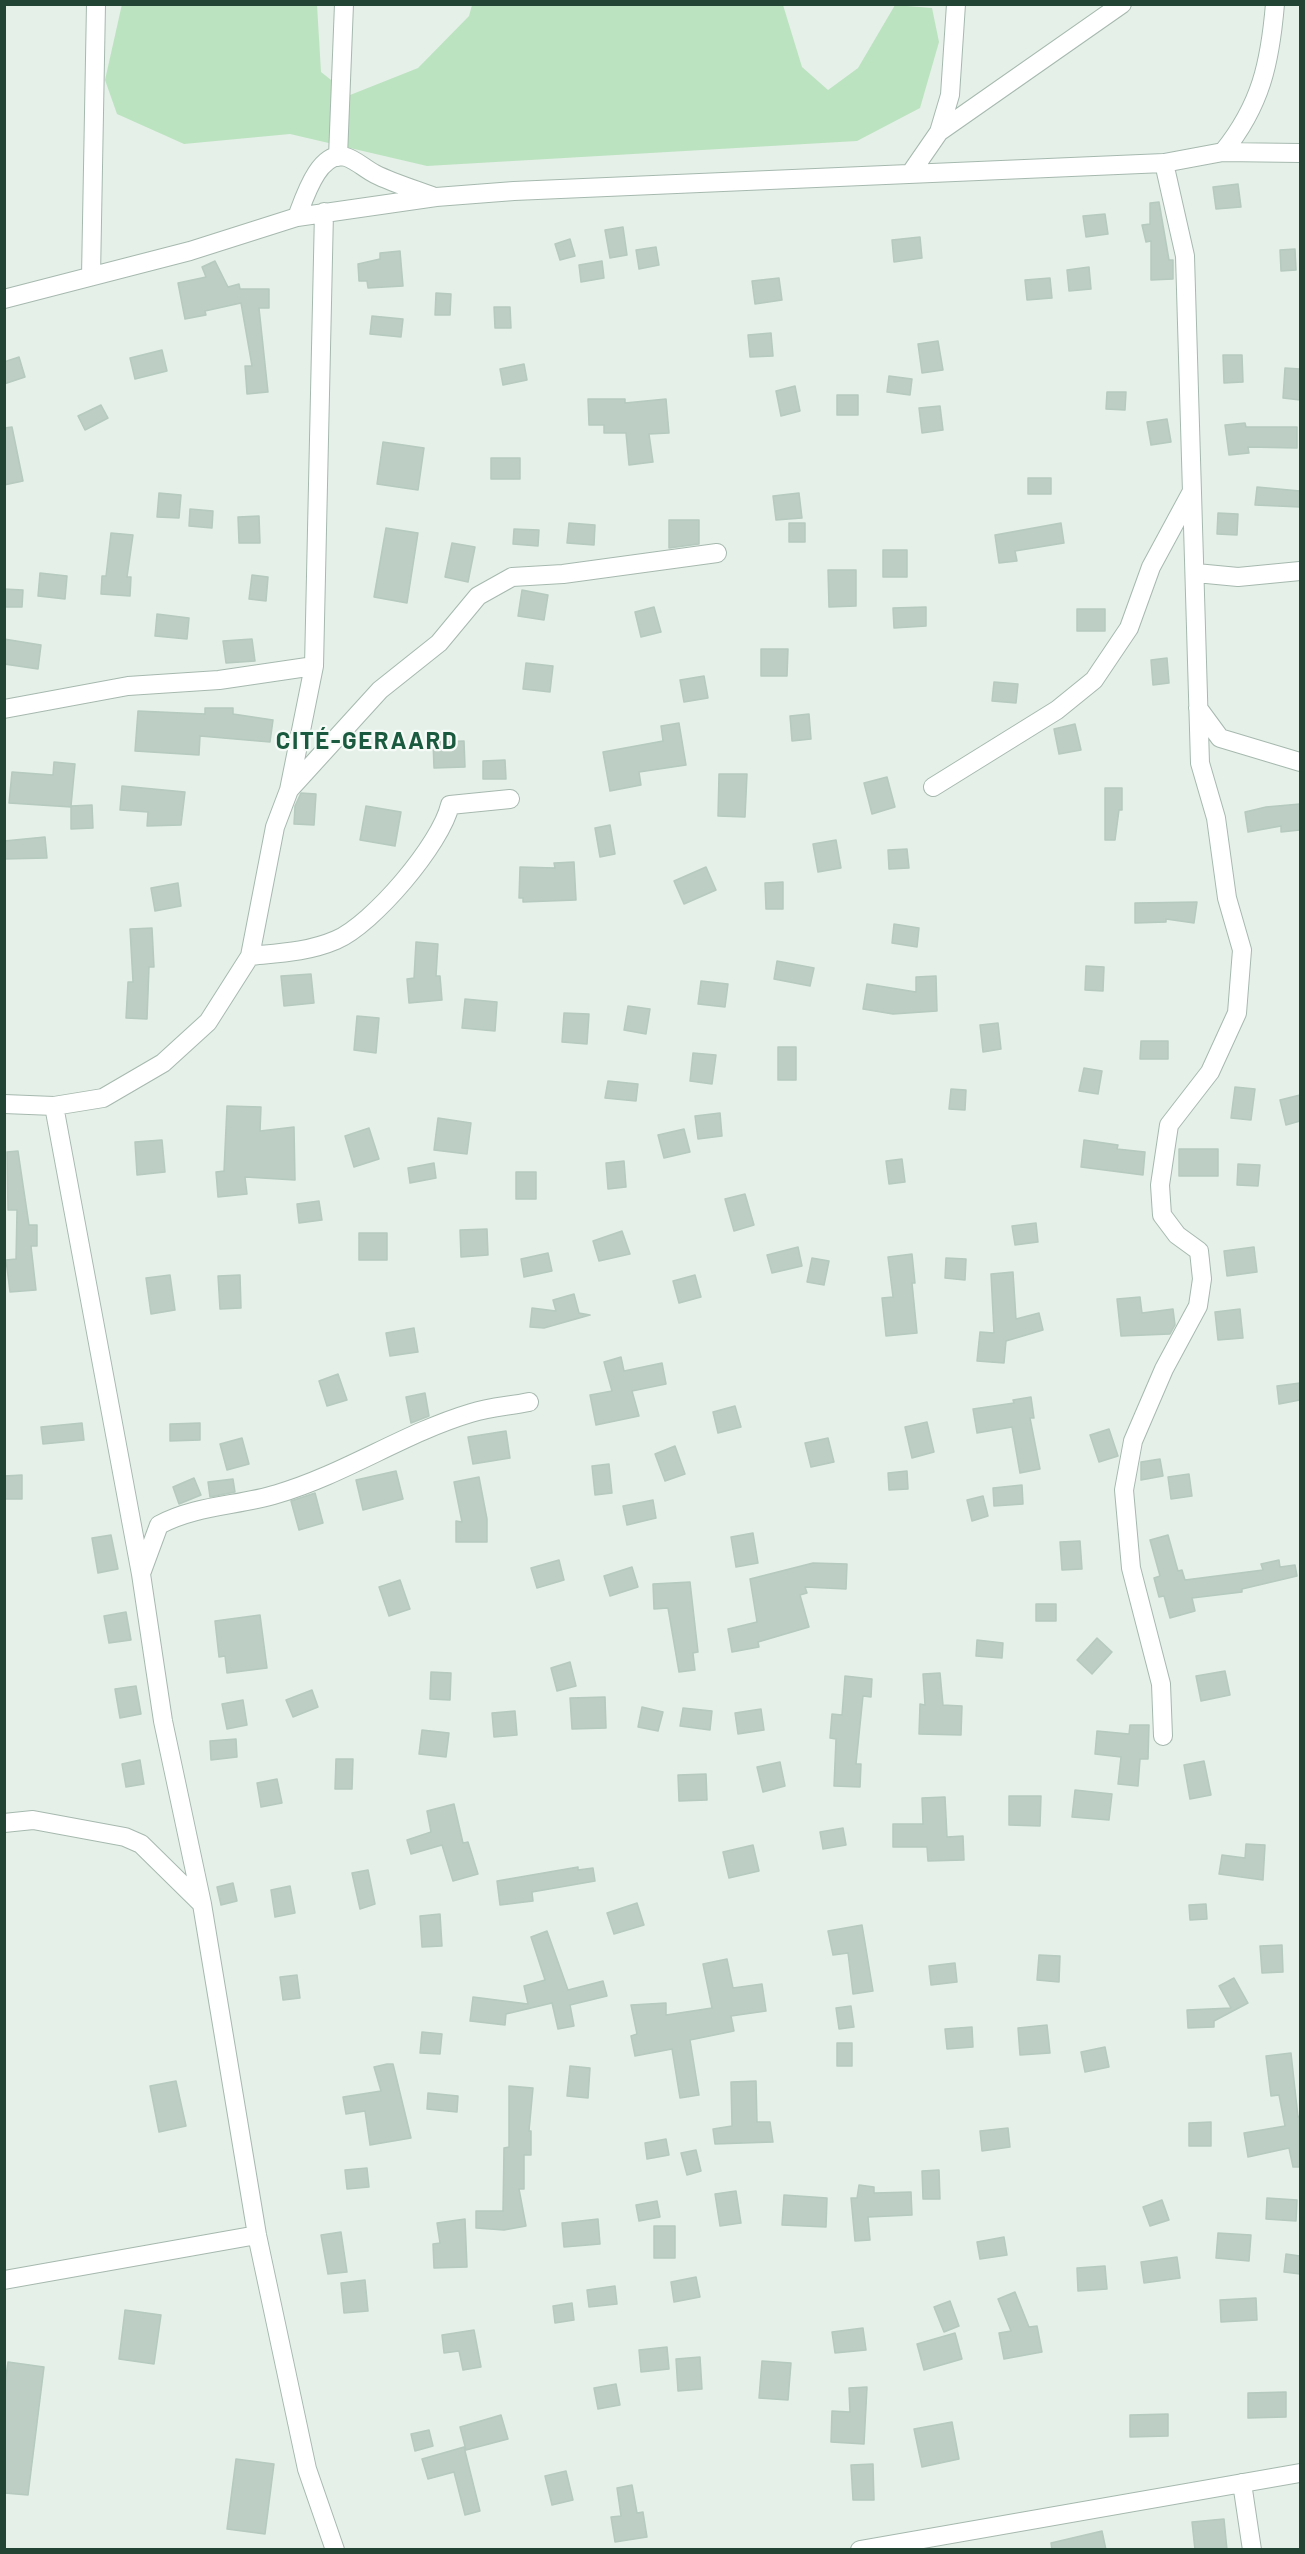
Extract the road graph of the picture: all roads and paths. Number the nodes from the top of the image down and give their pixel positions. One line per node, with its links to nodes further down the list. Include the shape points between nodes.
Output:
1 (96, 4): 15 (street)
2 (344, 4): 9 (street)
3 (956, 4): 6 (street, via 950,95)
4 (1122, 4): 6 (street)
5 (1275, 4): 7 (street, via 1260,92)
6 (939, 132): 11 (street)
7 (1223, 152): 8 (street); 10 (street)
8 (1300, 153)
9 (338, 157): 12 (street, via 346,157 375,174); 14 (street, via 315,174)
10 (1164, 163): 11 (street); 17 (street, via 1185,256)
11 (910, 174): 12 (street)
12 (436, 197): 13 (street)
13 (324, 212): 14 (street); 21 (street)
14 (297, 218): 15 (street)
15 (92, 276): 16 (street)
16 (4, 299)
17 (1191, 493): 20 (street); 25 (street, via 1151,567 1129,628 1094,680 1057,710)
18 (717, 553): 26 (street, via 512,577 478,596 439,643 380,690)
19 (1300, 571): 20 (street, via 1238,577)
20 (1196, 573): 22 (street)
21 (314, 666): 23 (street, via 219,680 128,686); 26 (street)
22 (1198, 708): 24 (street, via 1220,738); 33 (street, via 1200,763 1216,818 1227,898 1242,950 1237,1013 1210,1072 1169,1125 1160,1185 1162,1215 1177,1235 1199,1251 1202,1279 1198,1306 1164,1369 1133,1441 1124,1490 1131,1568 1161,1683)
23 (4, 709)
24 (1300, 762)
25 (933, 787)
26 (289, 790): 28 (street, via 275,827)
27 (510, 799): 28 (street, via 450,805 436,840 409,874 373,912 338,939 305,951)
28 (250, 956): 30 (street, via 208,1022 163,1063 102,1098)
29 (4, 1104): 30 (street)
30 (54, 1106): 32 (street)
31 (530, 1402): 32 (street, via 471,1413 278,1494 179,1514 159,1525)
32 (141, 1574): 35 (street, via 163,1721)
33 (1163, 1736)
34 (4, 1823): 35 (street, via 33,1820 125,1837 141,1844)
35 (202, 1904): 36 (street)
36 (257, 2235): 37 (street); 40 (street, via 307,2469)
37 (4, 2280)
38 (1300, 2473): 39 (street)
39 (1242, 2483): 41 (street); 42 (street)
40 (335, 2550)
41 (860, 2550)
42 (1252, 2550)

